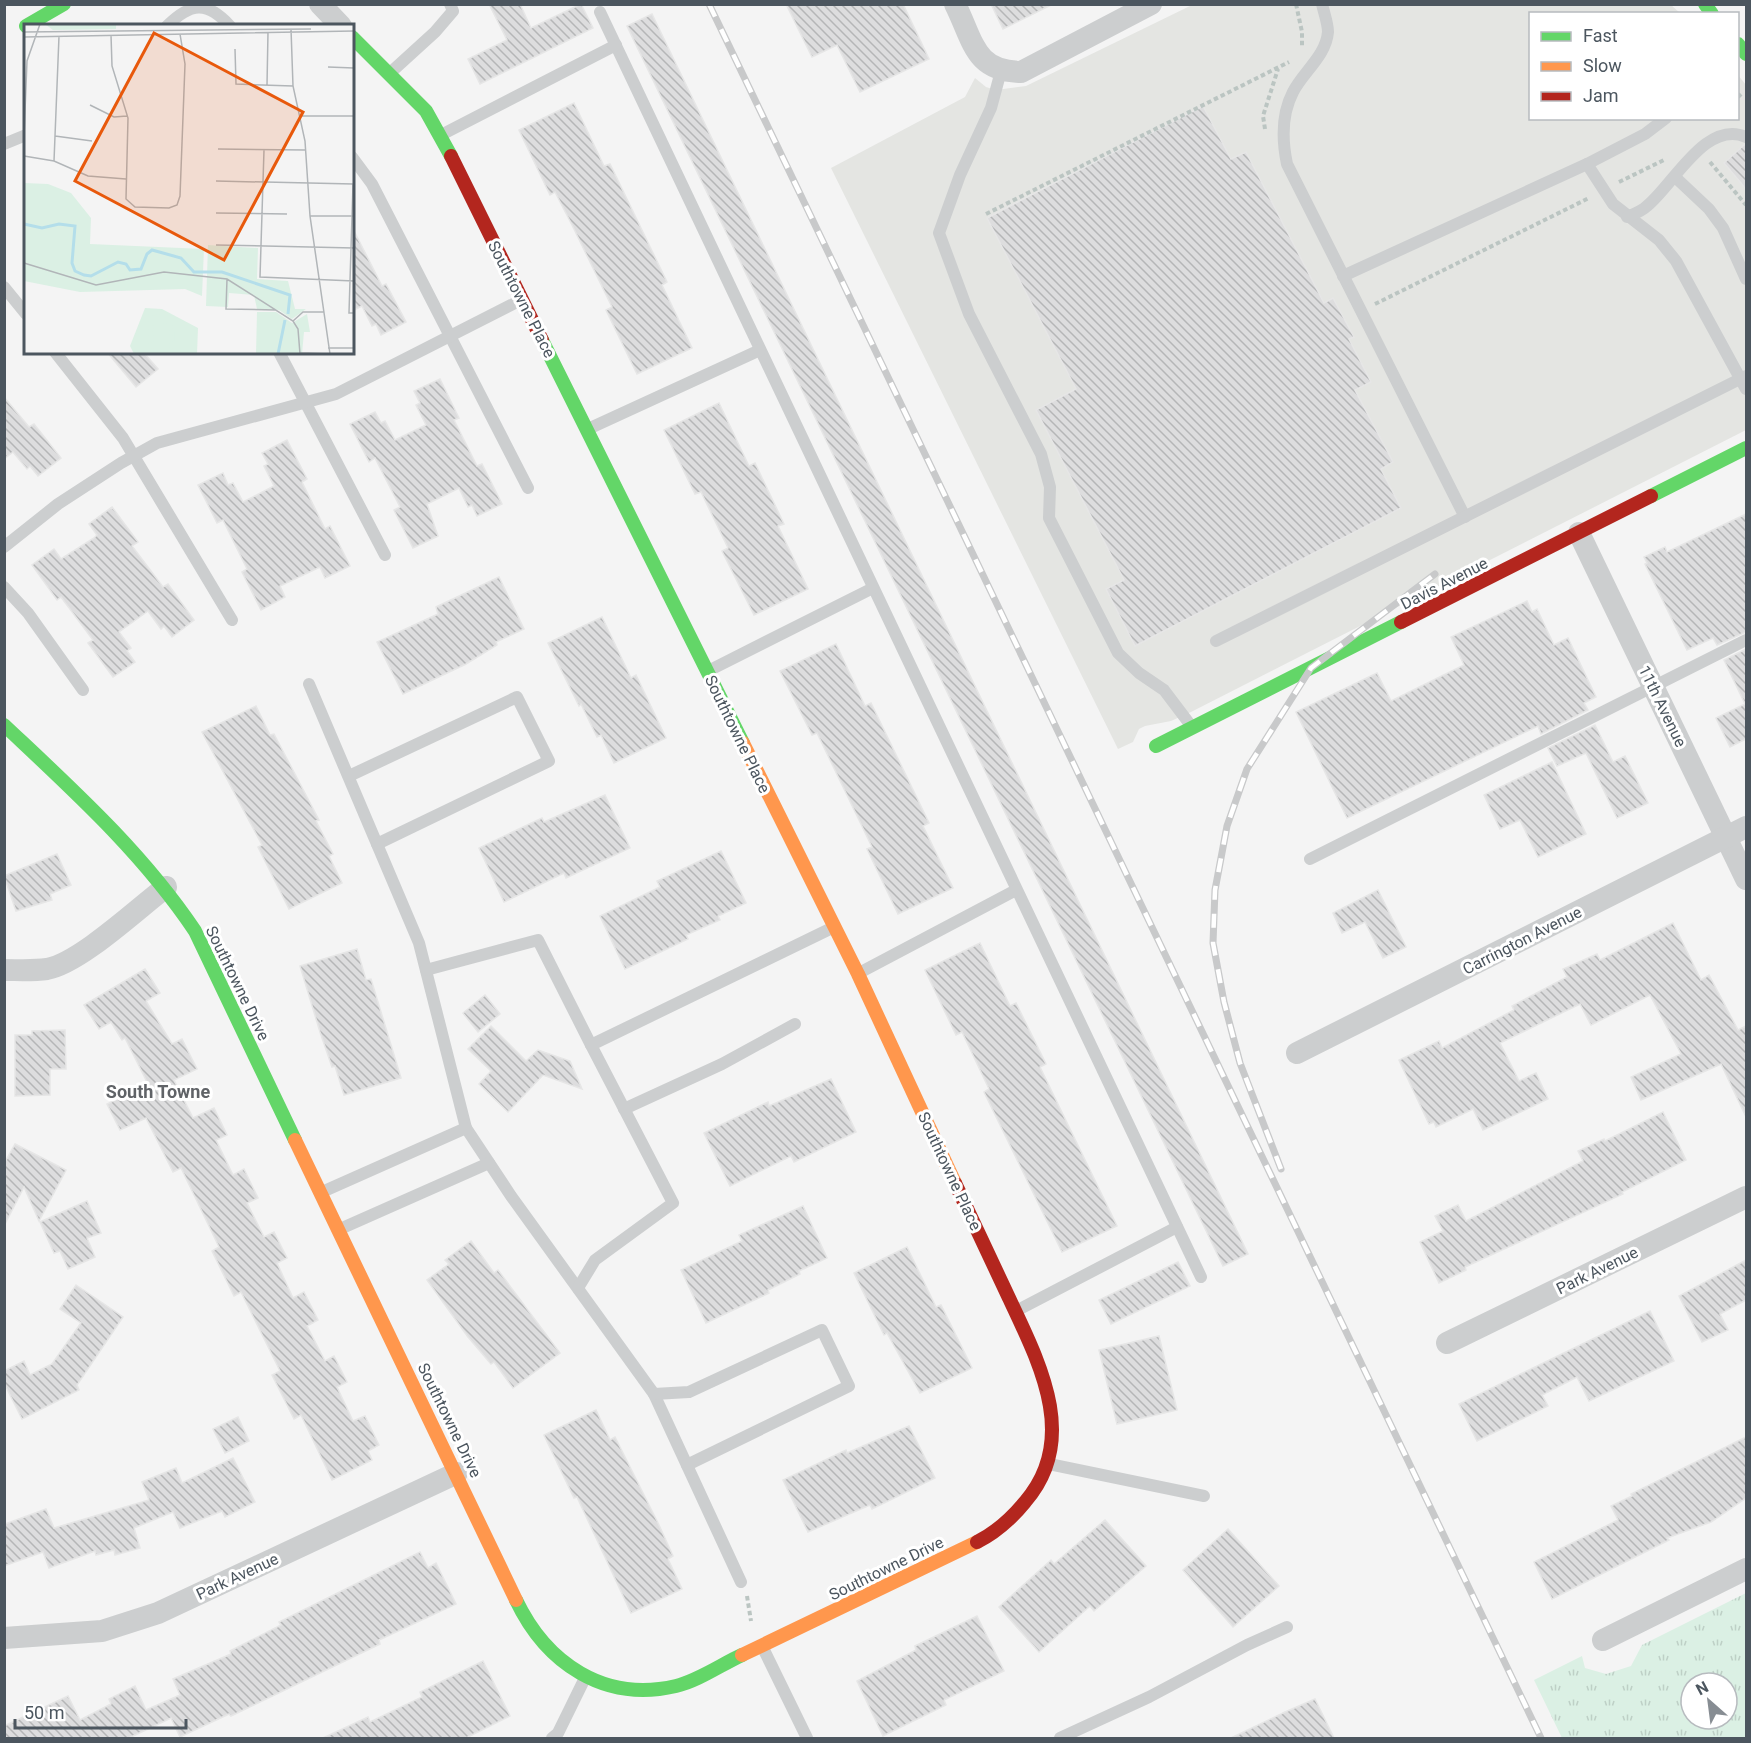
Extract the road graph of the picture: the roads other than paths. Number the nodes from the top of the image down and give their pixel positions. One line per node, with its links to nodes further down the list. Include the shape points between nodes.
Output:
1 (64, 4): 8 (street)
2 (320, 4): 11 (street)
3 (450, 4): 17 (lane, via 453,11 435,32)
4 (955, 4): 16 (street, via 984,62)
5 (1151, 4): 16 (street, via 1021,72)
6 (1322, 4): 27 (lane, via 1328,31 1324,46 1293,92 1281,138 1287,164)
7 (600, 12): 15 (lane)
8 (29, 24)
9 (170, 24): 10 (lane, via 189,9 203,6 218,12)
10 (228, 24)
11 (339, 24)
12 (24, 27): 13 (street)
13 (12, 34)
14 (354, 39): 17 (street, Southtowne Place)
15 (616, 45): 19 (lane); 33 (lane)
16 (1001, 71): 56 (lane, via 991,108 939,233 969,314 1041,454 1050,487 1049,518 1118,653 1164,690)
17 (389, 74): 19 (street, Southtowne Place, via 426,111)
18 (1663, 120): 24 (lane)
19 (440, 135): 30 (street, Southtowne Place)
20 (24, 136): 22 (lane)
21 (1746, 137): 25 (lane, via 1738,133 1718,135)
22 (4, 144)
23 (354, 160): 32 (lane, via 372,184)
24 (1587, 164): 26 (lane, via 1602,190); 27 (lane)
25 (1675, 177): 26 (lane, via 1647,207); 28 (lane, via 1709,209)
26 (1627, 217): 36 (lane, via 1659,240 1677,261)
27 (1343, 276): 42 (lane)
28 (1746, 279)
29 (4, 287): 31 (lane)
30 (522, 300): 32 (lane); 38 (street, Southtowne Place)
31 (24, 312)
32 (451, 336): 37 (lane, via 336,394); 41 (lane)
33 (760, 350): 38 (lane); 47 (lane)
34 (58, 354): 40 (lane)
35 (280, 354): 37 (lane)
36 (1745, 381): 42 (lane)
37 (307, 403): 40 (lane, via 157,444); 45 (lane)
38 (587, 430): 51 (street, Southtowne Place)
39 (1746, 448): 43 (street, Davis Avenue)
40 (134, 455): 44 (lane, via 58,504); 48 (lane)
41 (528, 488)
42 (1465, 517): 50 (lane)
43 (1579, 533): 53 (street, 11th Avenue); 56 (street, Davis Avenue)
44 (4, 548)
45 (385, 555)
46 (4, 587): 54 (lane, via 28,613)
47 (873, 588): 51 (lane); 65 (lane)
48 (232, 620)
49 (1746, 640): 53 (lane)
50 (1216, 642)
51 (707, 671): 66 (street, Southtowne Place)
52 (309, 684): 58 (lane)
53 (1652, 685): 60 (street, 11th Avenue); 62 (lane)
54 (82, 690)
55 (4, 725): 64 (street, Southtowne Drive, via 100,814)
56 (1193, 727): 57 (street, Davis Avenue)
57 (1156, 746)
58 (348, 776): 61 (lane); 61 (lane, via 517,697 549,761)
59 (1746, 827): 60 (street, Carrington Avenue)
60 (1726, 838): 63 (street, 11th Avenue); 72 (street, Carrington Avenue)
61 (377, 844): 68 (lane)
62 (1310, 859)
63 (1746, 879)
64 (166, 887): 67 (street, via 63,963 48,968); 76 (street, Southtowne Drive, via 195,931)
65 (1017, 890): 69 (lane); 78 (lane)
66 (835, 927): 69 (street, Southtowne Place); 71 (lane)
67 (4, 970)
68 (426, 970): 71 (lane, via 538,940); 74 (lane)
69 (858, 974): 82 (street, Southtowne Place)
70 (795, 1024): 73 (lane, via 722,1064)
71 (591, 1045): 73 (lane)
72 (1297, 1053)
73 (624, 1109): 81 (lane, via 673,1203 595,1260)
74 (466, 1128): 75 (lane); 76 (lane)
75 (489, 1163): 79 (lane); 81 (lane)
76 (321, 1193): 79 (street, Southtowne Drive)
77 (1746, 1197): 83 (street, Park Avenue)
78 (1177, 1227): 80 (lane); 82 (lane)
79 (339, 1230): 87 (street, Southtowne Drive)
80 (1201, 1277)
81 (578, 1288): 84 (lane)
82 (1015, 1311): 85 (street, Southtowne Place, via 1051,1395 1054,1432)
83 (1447, 1343)
84 (654, 1394): 86 (lane); 86 (lane, via 689,1392 822,1330 849,1386)
85 (1049, 1464): 88 (lane); 94 (street, Southtowne Drive, via 1018,1514 993,1534)
86 (687, 1466): 90 (lane)
87 (457, 1473): 92 (street, Park Avenue, via 158,1613 102,1631); 95 (street, Southtowne Drive, via 536,1639 556,1659)
88 (1204, 1496)
89 (1746, 1569): 93 (street)
90 (741, 1582)
91 (1287, 1627): 98 (lane)
92 (4, 1638)
93 (1603, 1640)
94 (762, 1646): 95 (street, Southtowne Drive, via 677,1686 643,1691 616,1688); 97 (lane)
95 (585, 1677): 96 (lane)
96 (552, 1738)
97 (807, 1738)
98 (1060, 1738)

